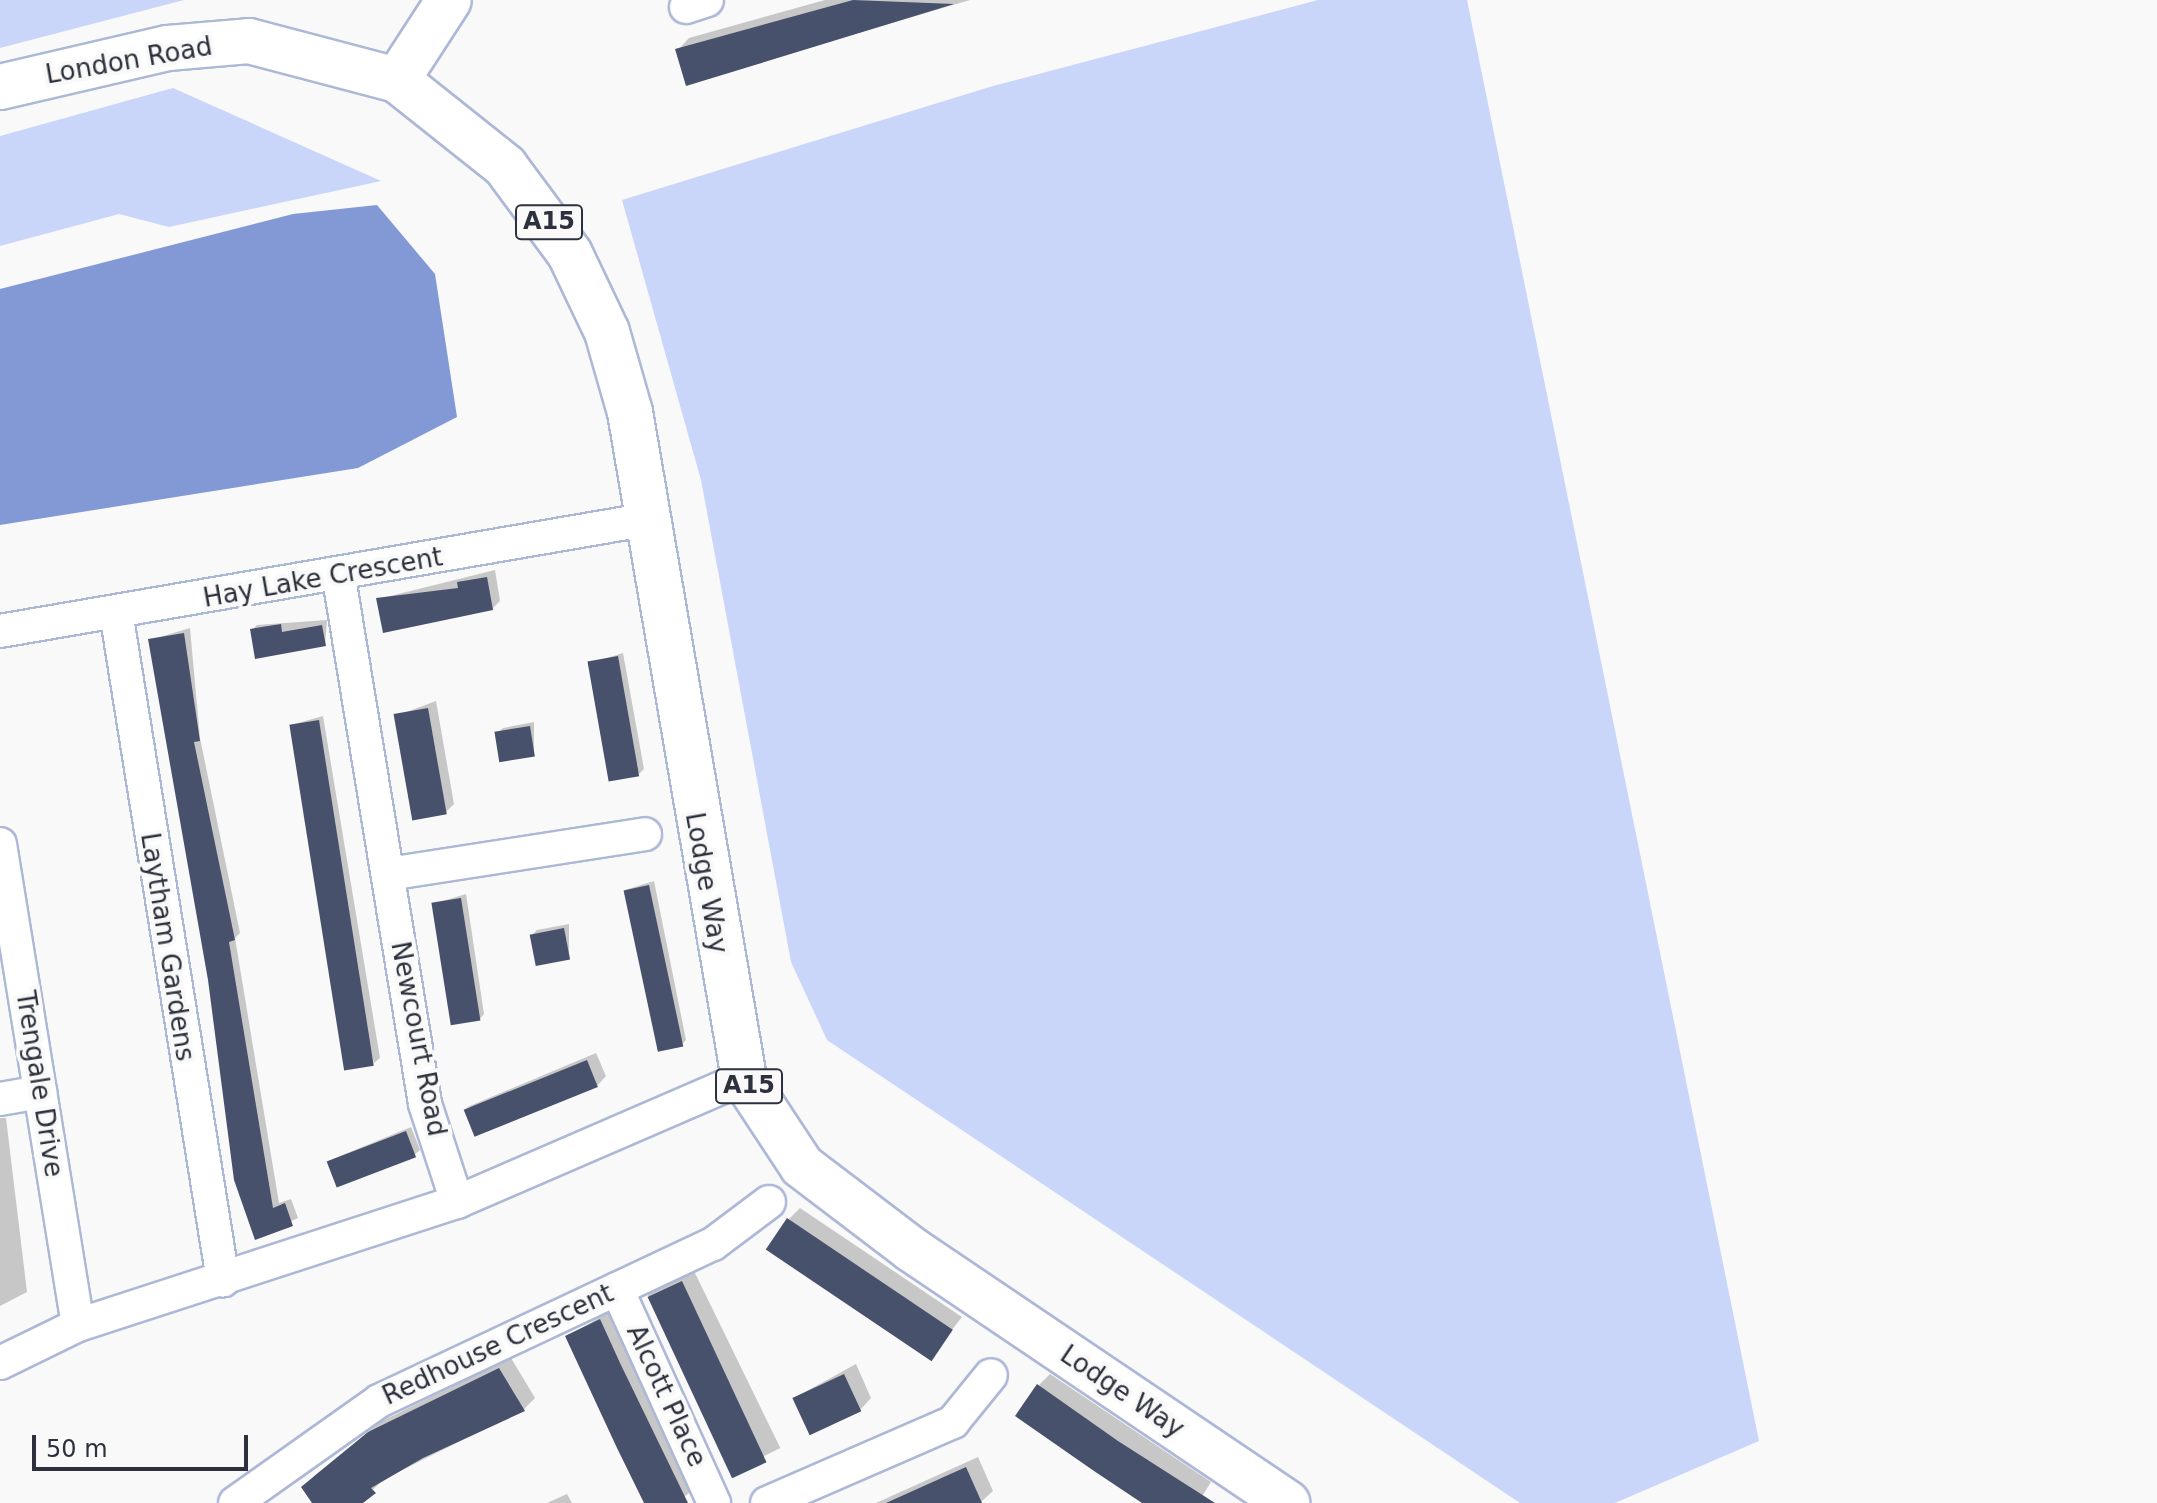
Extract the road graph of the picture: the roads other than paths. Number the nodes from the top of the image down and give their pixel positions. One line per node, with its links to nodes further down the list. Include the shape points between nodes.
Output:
1 (449, 0): 2 (main road)
2 (397, 80): 3 (main road, London Road / A15, via 249,41 168,48); 4 (main road, Lodge Way / A15, via 505,166 570,254 607,332 630,412)
3 (0, 87)
4 (644, 520): 5 (street, Hay Lake Crescent); 11 (main road, Lodge Way / A15)
5 (339, 578): 6 (street, Hay Lake Crescent); 10 (street, Newcourt Road)
6 (116, 612): 7 (street, Hay Lake Crescent); 16 (street, Laytham Gardens)
7 (0, 631)
8 (645, 834): 10 (street)
9 (1, 852): 12 (street, Trengale Drive)
10 (388, 874): 14 (street, Newcourt Road, via 425,1104)
11 (744, 1078): 14 (street); 21 (main road, Lodge Way / A15, via 802,1166 911,1249)
12 (40, 1092): 13 (street); 18 (street, Trengale Drive)
13 (0, 1099)
14 (457, 1202): 16 (street)
15 (769, 1202): 17 (street, Redhouse Crescent, via 713,1244)
16 (223, 1280): 18 (street)
17 (617, 1289): 22 (street, Redhouse Crescent, via 379,1401); 23 (street, Alcott Place)
18 (78, 1325): 19 (street)
19 (0, 1363)
20 (991, 1375): 24 (street, via 953,1422)
21 (1272, 1499)
22 (235, 1503)
23 (714, 1503)
24 (767, 1503)

